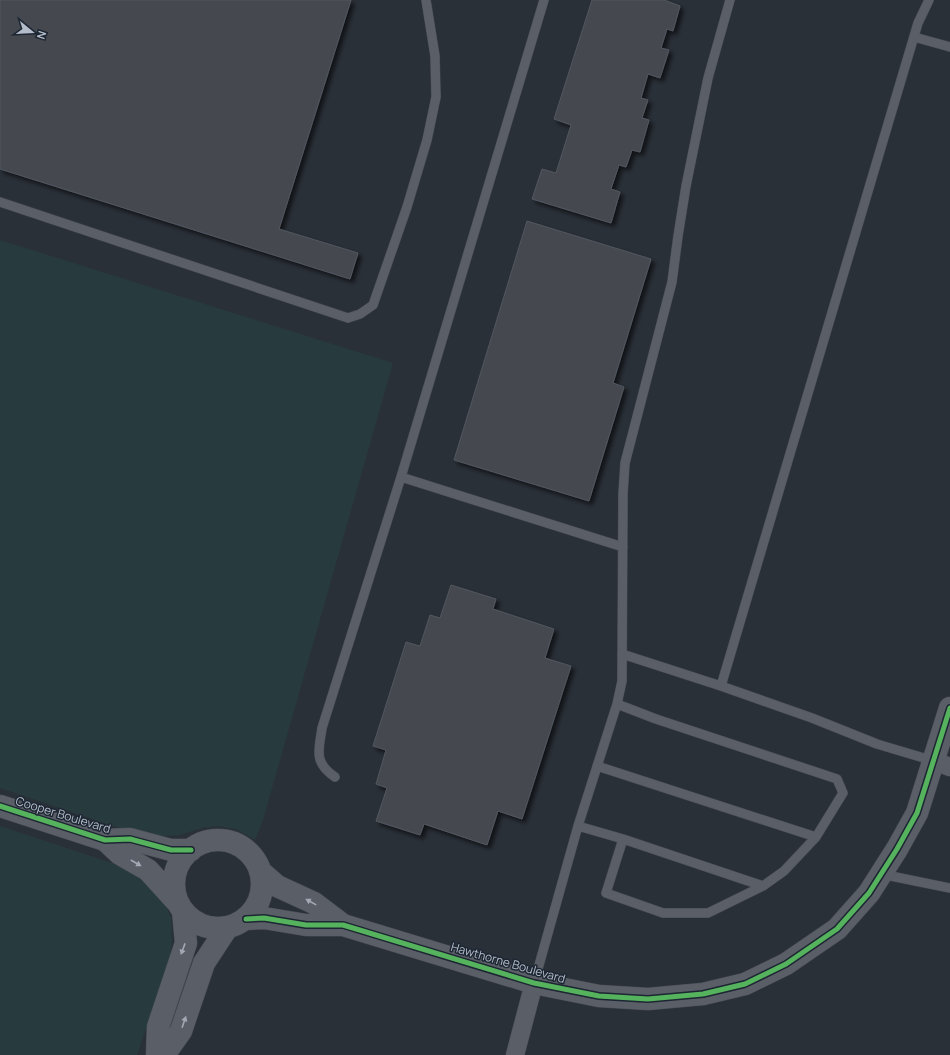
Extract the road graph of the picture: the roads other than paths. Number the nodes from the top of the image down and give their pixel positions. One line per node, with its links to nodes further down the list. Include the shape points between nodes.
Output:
1 (426, 0): 7 (lane, via 435,56 435,104 409,200 373,305 360,314 348,318)
2 (544, 0): 8 (lane)
3 (730, 0): 9 (lane, via 708,78 686,186 672,282 624,463)
4 (929, 0): 5 (lane)
5 (914, 38): 6 (lane); 11 (lane)
6 (950, 47)
7 (0, 202)
8 (402, 477): 9 (lane); 16 (lane, via 322,728 318,756 325,770)
9 (623, 547): 10 (lane)
10 (622, 654): 11 (lane); 12 (lane, via 622,681)
11 (721, 686): 14 (lane, via 877,744)
12 (617, 704): 15 (lane); 19 (lane, via 837,779 843,793)
13 (950, 708): 14 (street, Hawthorne Boulevard)
14 (942, 764): 24 (street, Hawthorne Boulevard)
15 (597, 766): 18 (lane); 19 (lane)
16 (335, 777)
17 (0, 806): 21 (street, Cooper Boulevard)
18 (578, 826): 20 (lane); 31 (lane)
19 (816, 837): 25 (lane, via 784,871)
20 (623, 839): 25 (lane); 25 (lane, via 606,893 664,913 708,913)
21 (105, 840): 22 (street, Cooper Boulevard, via 130,839 171,850); 27 (street, Cooper Boulevard, one-way to 27, via 120,854 148,870)
22 (191, 850): 23 (street, via 203,843 217,840 232,842 244,848 255,859); 27 (street, via 181,861 175,874 174,888)
23 (261, 872): 28 (street, via 260,897 255,909); 29 (street, Hawthorne Boulevard, one-way to 23, via 314,903 278,886)
24 (881, 874): 26 (lane); 31 (street, Hawthorne Boulevard, via 869,893 837,929 786,964 745,984 703,994 648,999 599,996)
25 (763, 886)
26 (950, 888)
27 (180, 907): 30 (street, via 202,926); 32 (street, one-way to 32, via 186,944 158,1027)
28 (246, 919): 29 (street, Hawthorne Boulevard, via 264,918 306,925); 30 (street)
29 (343, 925): 31 (street, Hawthorne Boulevard)
30 (227, 928): 33 (street, one-way to 30, via 181,1031 204,963)
31 (534, 983): 34 (street)
32 (157, 1055)
33 (164, 1055)
34 (515, 1055)

